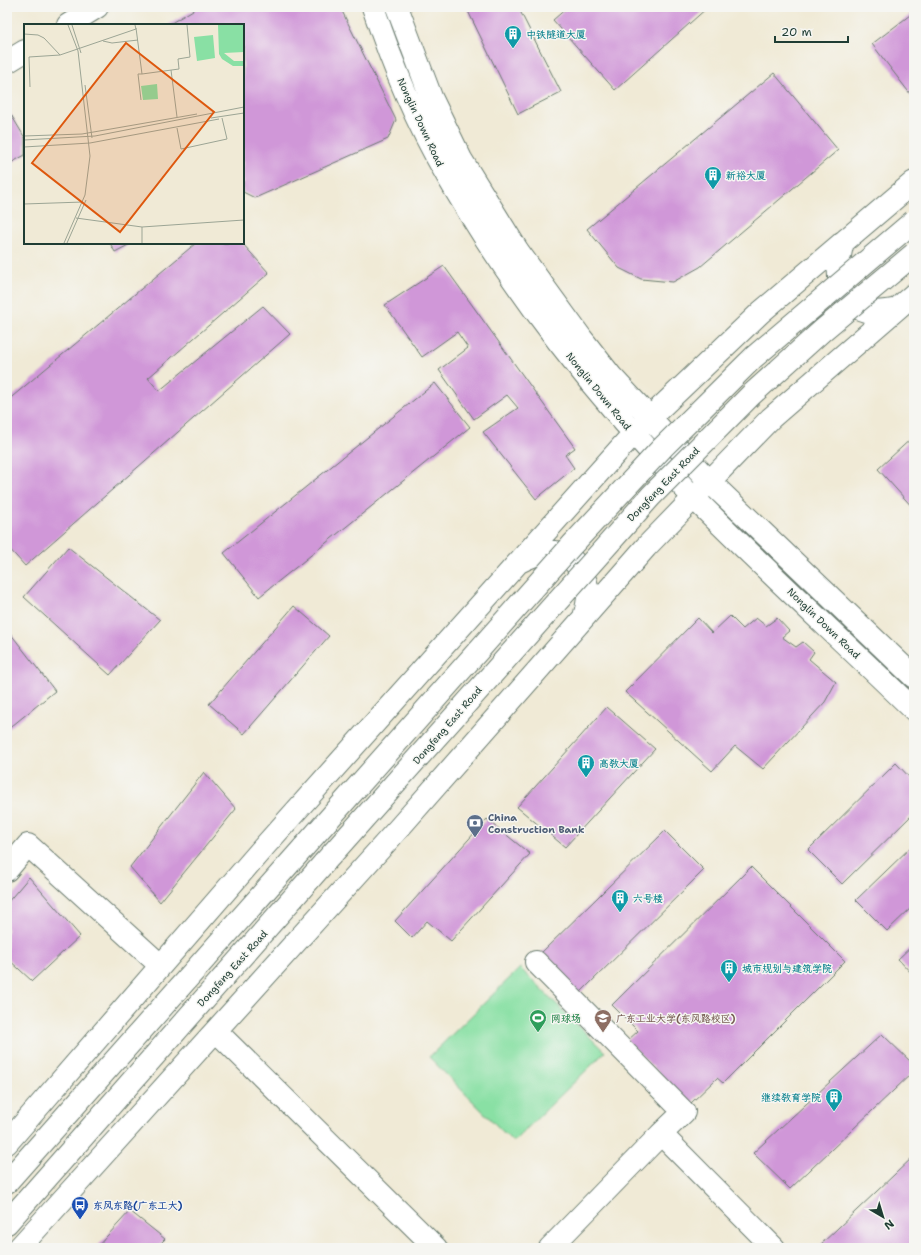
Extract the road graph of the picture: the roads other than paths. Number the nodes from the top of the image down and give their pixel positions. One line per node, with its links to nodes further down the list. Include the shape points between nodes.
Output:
1 (97, 7): 4 (main road)
2 (373, 7): 14 (main road, Nonglin Down Road, via 417,118 445,173 522,291 581,371)
3 (397, 7): 13 (main road, Nonglin Down Road, via 431,97 480,192 582,339 611,376)
4 (70, 24)
5 (24, 52): 6 (main road)
6 (7, 62)
7 (914, 182): 9 (main road)
8 (914, 221): 27 (main road, bridge, via 754,357 663,447 582,534)
9 (843, 242): 12 (main road, via 838,267 840,287 845,295 851,302 867,311); 13 (main road, via 761,312)
10 (914, 254): 28 (main road, Dongfeng East Road, bridge, via 823,330 751,395 650,496)
11 (914, 294): 12 (main road)
12 (894, 310): 15 (main road, via 799,392)
13 (649, 417): 14 (main road); 15 (main road, Nonglin Down Road)
14 (634, 433): 16 (main road, Nonglin Down Road); 17 (main road)
15 (709, 481): 16 (main road); 19 (main road, Nonglin Down Road)
16 (693, 497): 18 (main road); 20 (main road, Nonglin Down Road)
17 (518, 562): 18 (main road, via 554,552 563,553 571,559 587,586 587,608); 23 (main road)
18 (584, 616): 24 (main road, via 399,828)
19 (914, 677)
20 (914, 710)
21 (7, 870): 23 (main road, via 28,845)
22 (536, 962): 25 (main road, via 684,1112)
23 (160, 965): 26 (main road)
24 (216, 1031): 29 (main road); 30 (main road)
25 (661, 1134): 31 (main road); 32 (main road)
26 (7, 1143)
27 (7, 1182)
28 (7, 1223)
29 (19, 1248)
30 (436, 1248)
31 (550, 1248)
32 (774, 1248)

